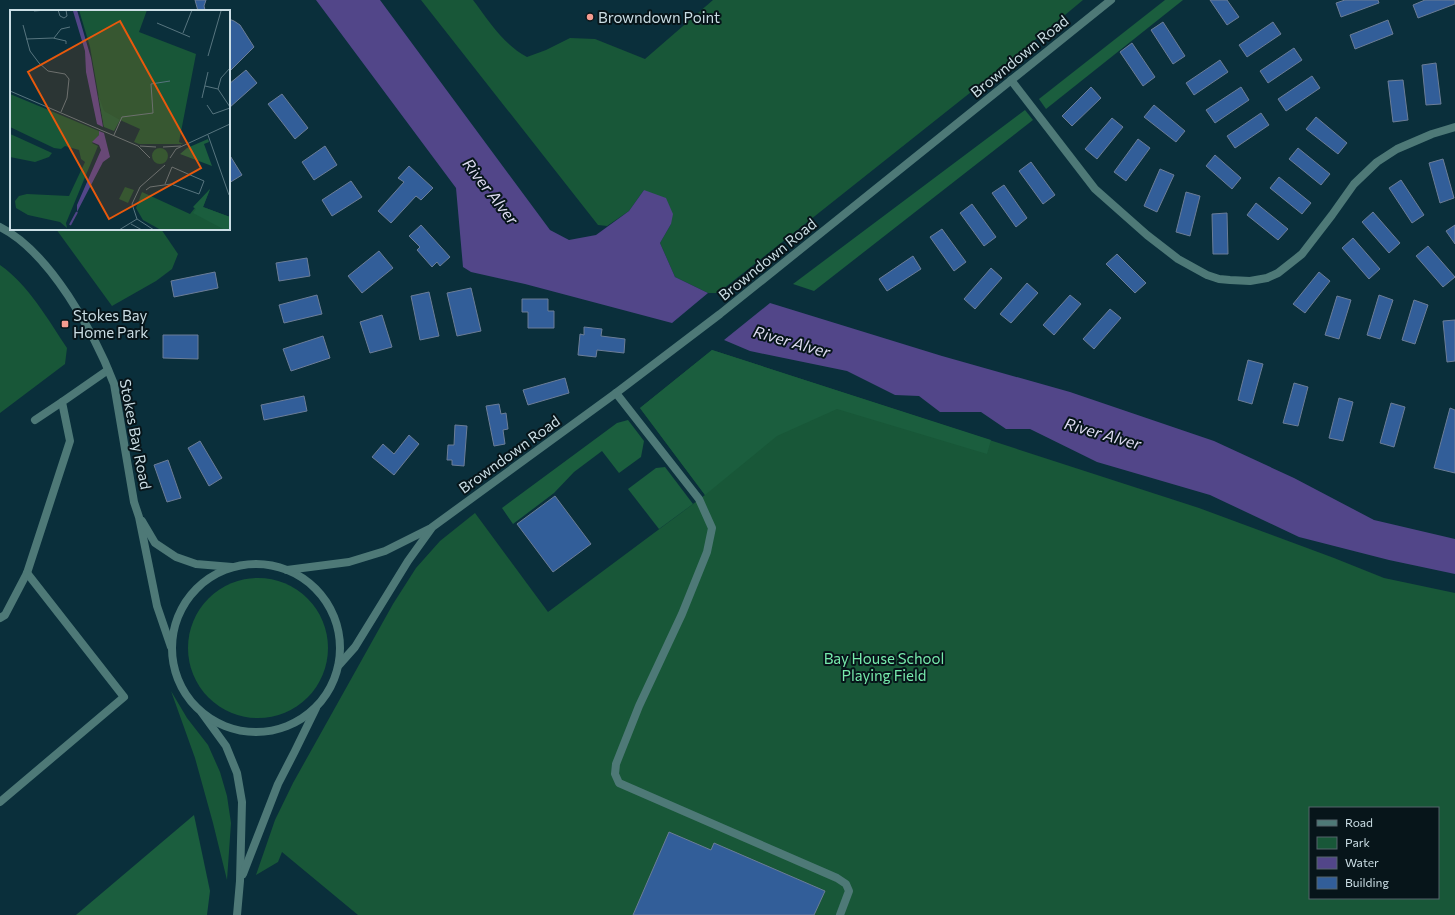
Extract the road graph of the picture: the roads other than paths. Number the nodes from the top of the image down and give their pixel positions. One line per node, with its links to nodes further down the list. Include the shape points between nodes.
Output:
1 (1111, 0): 2 (street, Browndown Road)
2 (1011, 80): 3 (street, via 1095,189 1178,259 1219,279 1250,281 1278,273 1302,254 1354,184 1377,162 1397,149); 6 (street, Browndown Road, via 756,285)
3 (1455, 127)
4 (0, 227): 5 (street, Stokes Bay Road, via 30,249 52,273 75,306)
5 (108, 370): 7 (street); 9 (street, Stokes Bay Road, via 114,384 134,502)
6 (616, 393): 10 (street, Browndown Road); 22 (street, via 699,499 712,528 707,552 682,614 639,706 616,764 615,774 619,783 633,790 846,884 849,891)
7 (62, 402): 8 (street); 13 (street, via 70,441)
8 (35, 420)
9 (139, 517): 11 (street, Stokes Bay Road, via 155,543 176,557 196,564); 15 (street, Stokes Bay Road, via 157,606)
10 (431, 528): 12 (street, Browndown Road, via 385,551 349,562); 16 (street, Browndown Road, via 355,647)
11 (234, 567): 12 (street, Stokes Bay Road, via 260,564); 15 (street, Stokes Bay Road, via 209,579 189,597 177,621)
12 (287, 570): 16 (street, Stokes Bay Road, via 308,582 324,598 335,619 340,642)
13 (27, 573): 14 (street); 19 (street, via 124,697)
14 (0, 618)
15 (172, 647): 18 (street, Stokes Bay Road, via 175,672 186,695)
16 (339, 665): 17 (street, Stokes Bay Road, via 330,688)
17 (316, 708): 18 (street, Stokes Bay Road, via 296,723 273,731 248,732 230,728); 20 (street, via 278,784)
18 (202, 714): 20 (street, via 226,746 237,773 242,802)
19 (0, 802)
20 (240, 881): 21 (street)
21 (237, 915)
22 (840, 915)

